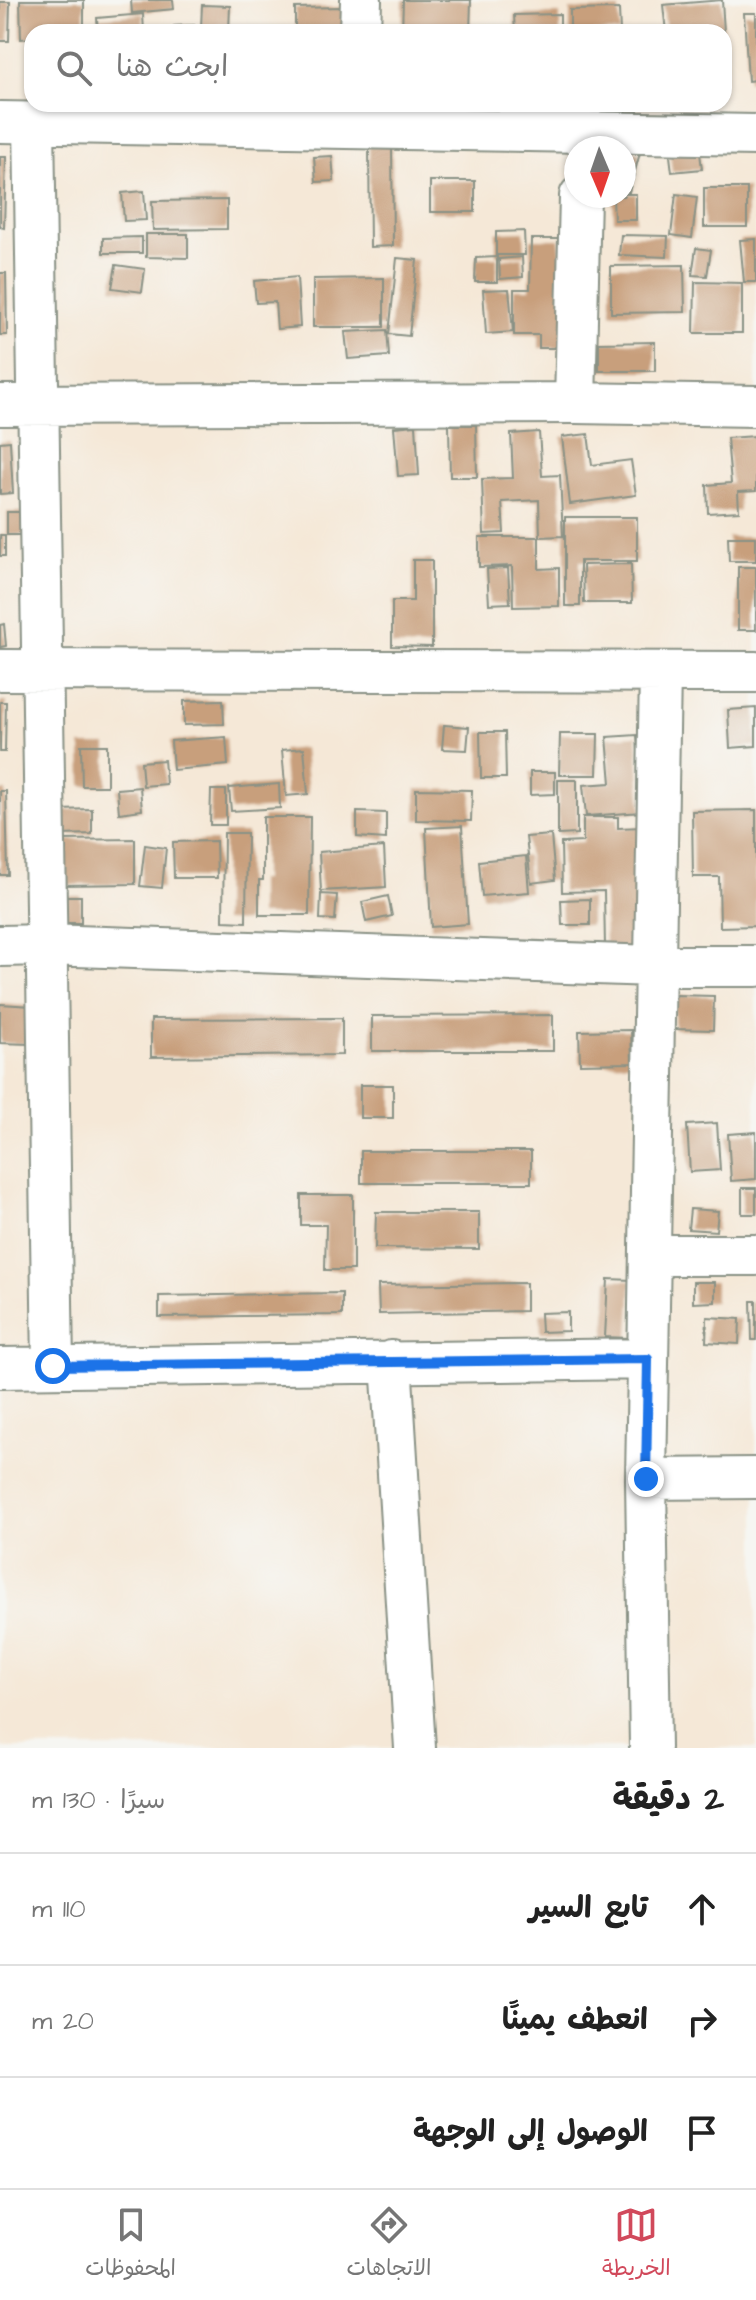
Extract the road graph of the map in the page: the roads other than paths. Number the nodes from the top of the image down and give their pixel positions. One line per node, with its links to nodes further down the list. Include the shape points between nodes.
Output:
1 (361, 0): 2 (street)
2 (360, 24)
3 (358, 116): 4 (street); 6 (street)
4 (17, 123): 11 (street)
5 (756, 135): 7 (street)
6 (564, 138)
7 (636, 138)
8 (580, 208): 9 (street)
9 (575, 403): 11 (street); 12 (street)
10 (0, 405): 11 (street)
11 (40, 406): 14 (street)
12 (756, 406)
13 (0, 670): 14 (street)
14 (43, 670): 16 (street); 17 (street)
15 (756, 672): 16 (street)
16 (660, 673): 19 (street)
17 (47, 945): 18 (street); 19 (street); 25 (street)
18 (0, 946)
19 (654, 966): 20 (street); 21 (street)
20 (756, 966)
21 (650, 1255): 22 (street); 23 (street)
22 (756, 1255)
23 (648, 1359): 24 (street); 28 (street)
24 (391, 1361): 25 (street); 29 (street)
25 (53, 1366): 26 (street)
26 (0, 1368)
27 (756, 1478): 28 (street)
28 (646, 1479): 30 (street)
29 (415, 1748)
30 (650, 1748)

